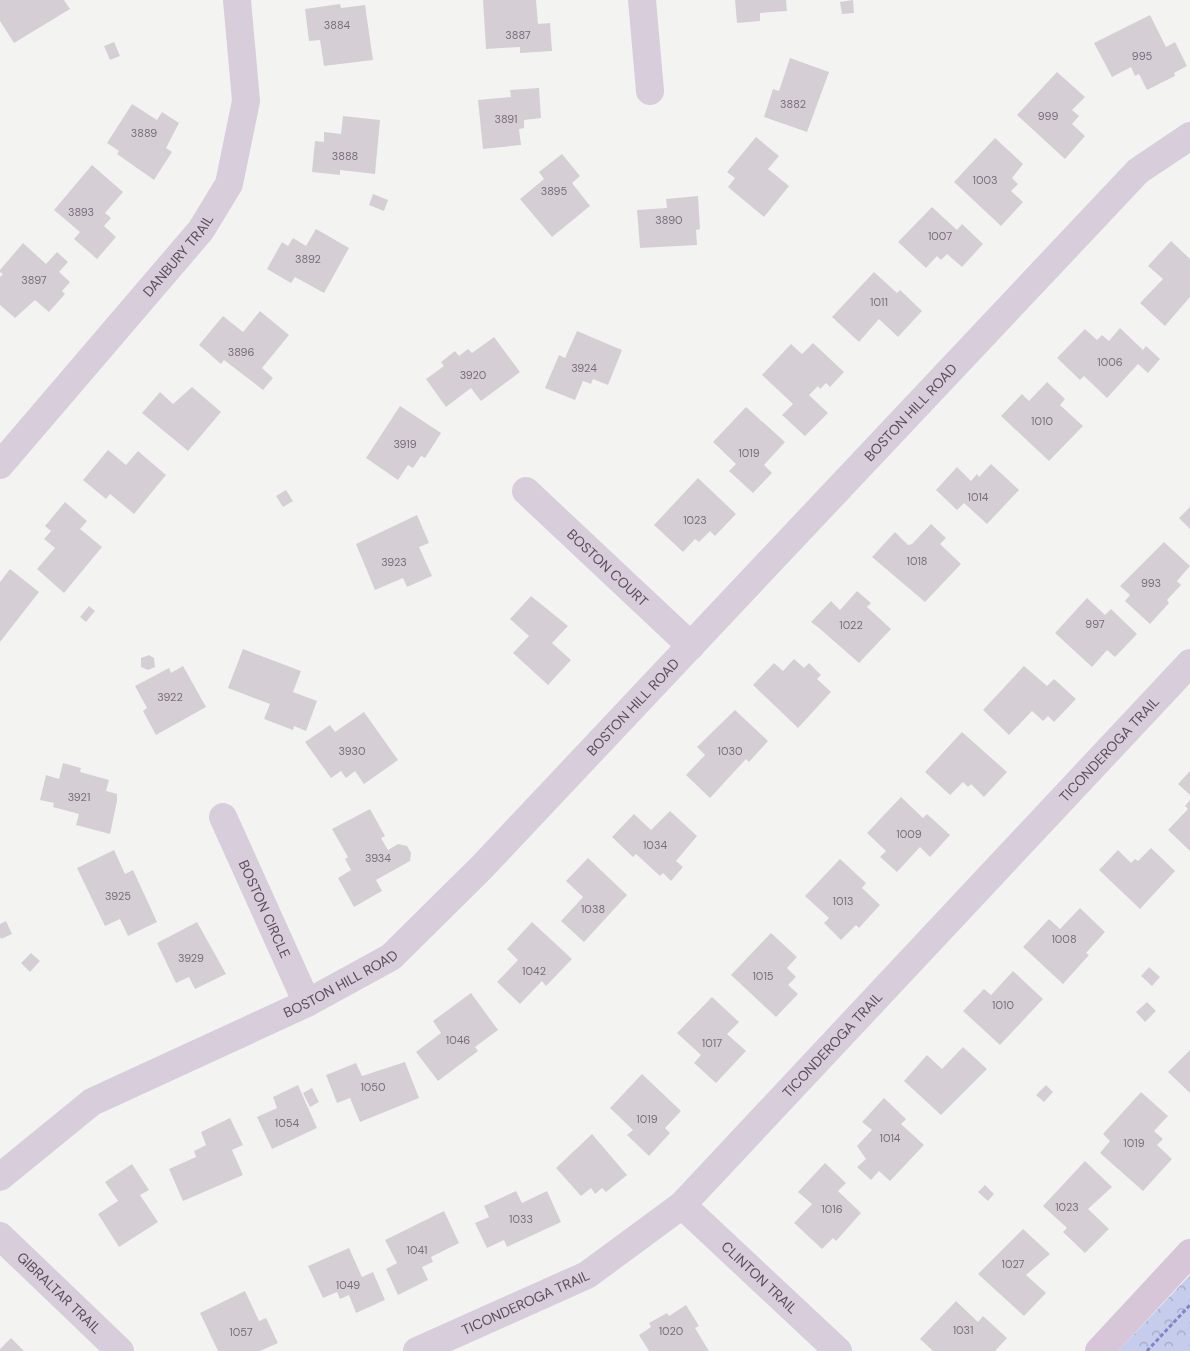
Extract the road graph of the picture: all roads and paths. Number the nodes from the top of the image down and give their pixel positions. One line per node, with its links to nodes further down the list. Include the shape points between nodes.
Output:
1 (237, 0): 5 (street, DANBURY TRAIL, via 246,102 229,184 201,230)
2 (642, 0): 3 (street)
3 (650, 91)
4 (1190, 136): 7 (street, BOSTON HILL ROAD, via 1138,171)
5 (0, 465)
6 (526, 491): 7 (street, BOSTON COURT)
7 (691, 646): 10 (street, BOSTON HILL ROAD, via 481,868 391,957)
8 (1190, 663): 12 (street, TICONDEROGA TRAIL)
9 (223, 816): 10 (street, BOSTON CIRCLE)
10 (307, 1003): 11 (street, BOSTON HILL ROAD, via 92,1102)
11 (0, 1177)
12 (682, 1204): 17 (street, TICONDEROGA TRAIL, via 587,1275); 18 (street, CLINTON TRAIL)
13 (0, 1236): 16 (street, GIBRALTAR TRAIL)
14 (1190, 1253): 19 (street)
15 (1190, 1305): 20 (path)
16 (120, 1351)
17 (418, 1351)
18 (838, 1351)
19 (1099, 1351)
20 (1147, 1351)

